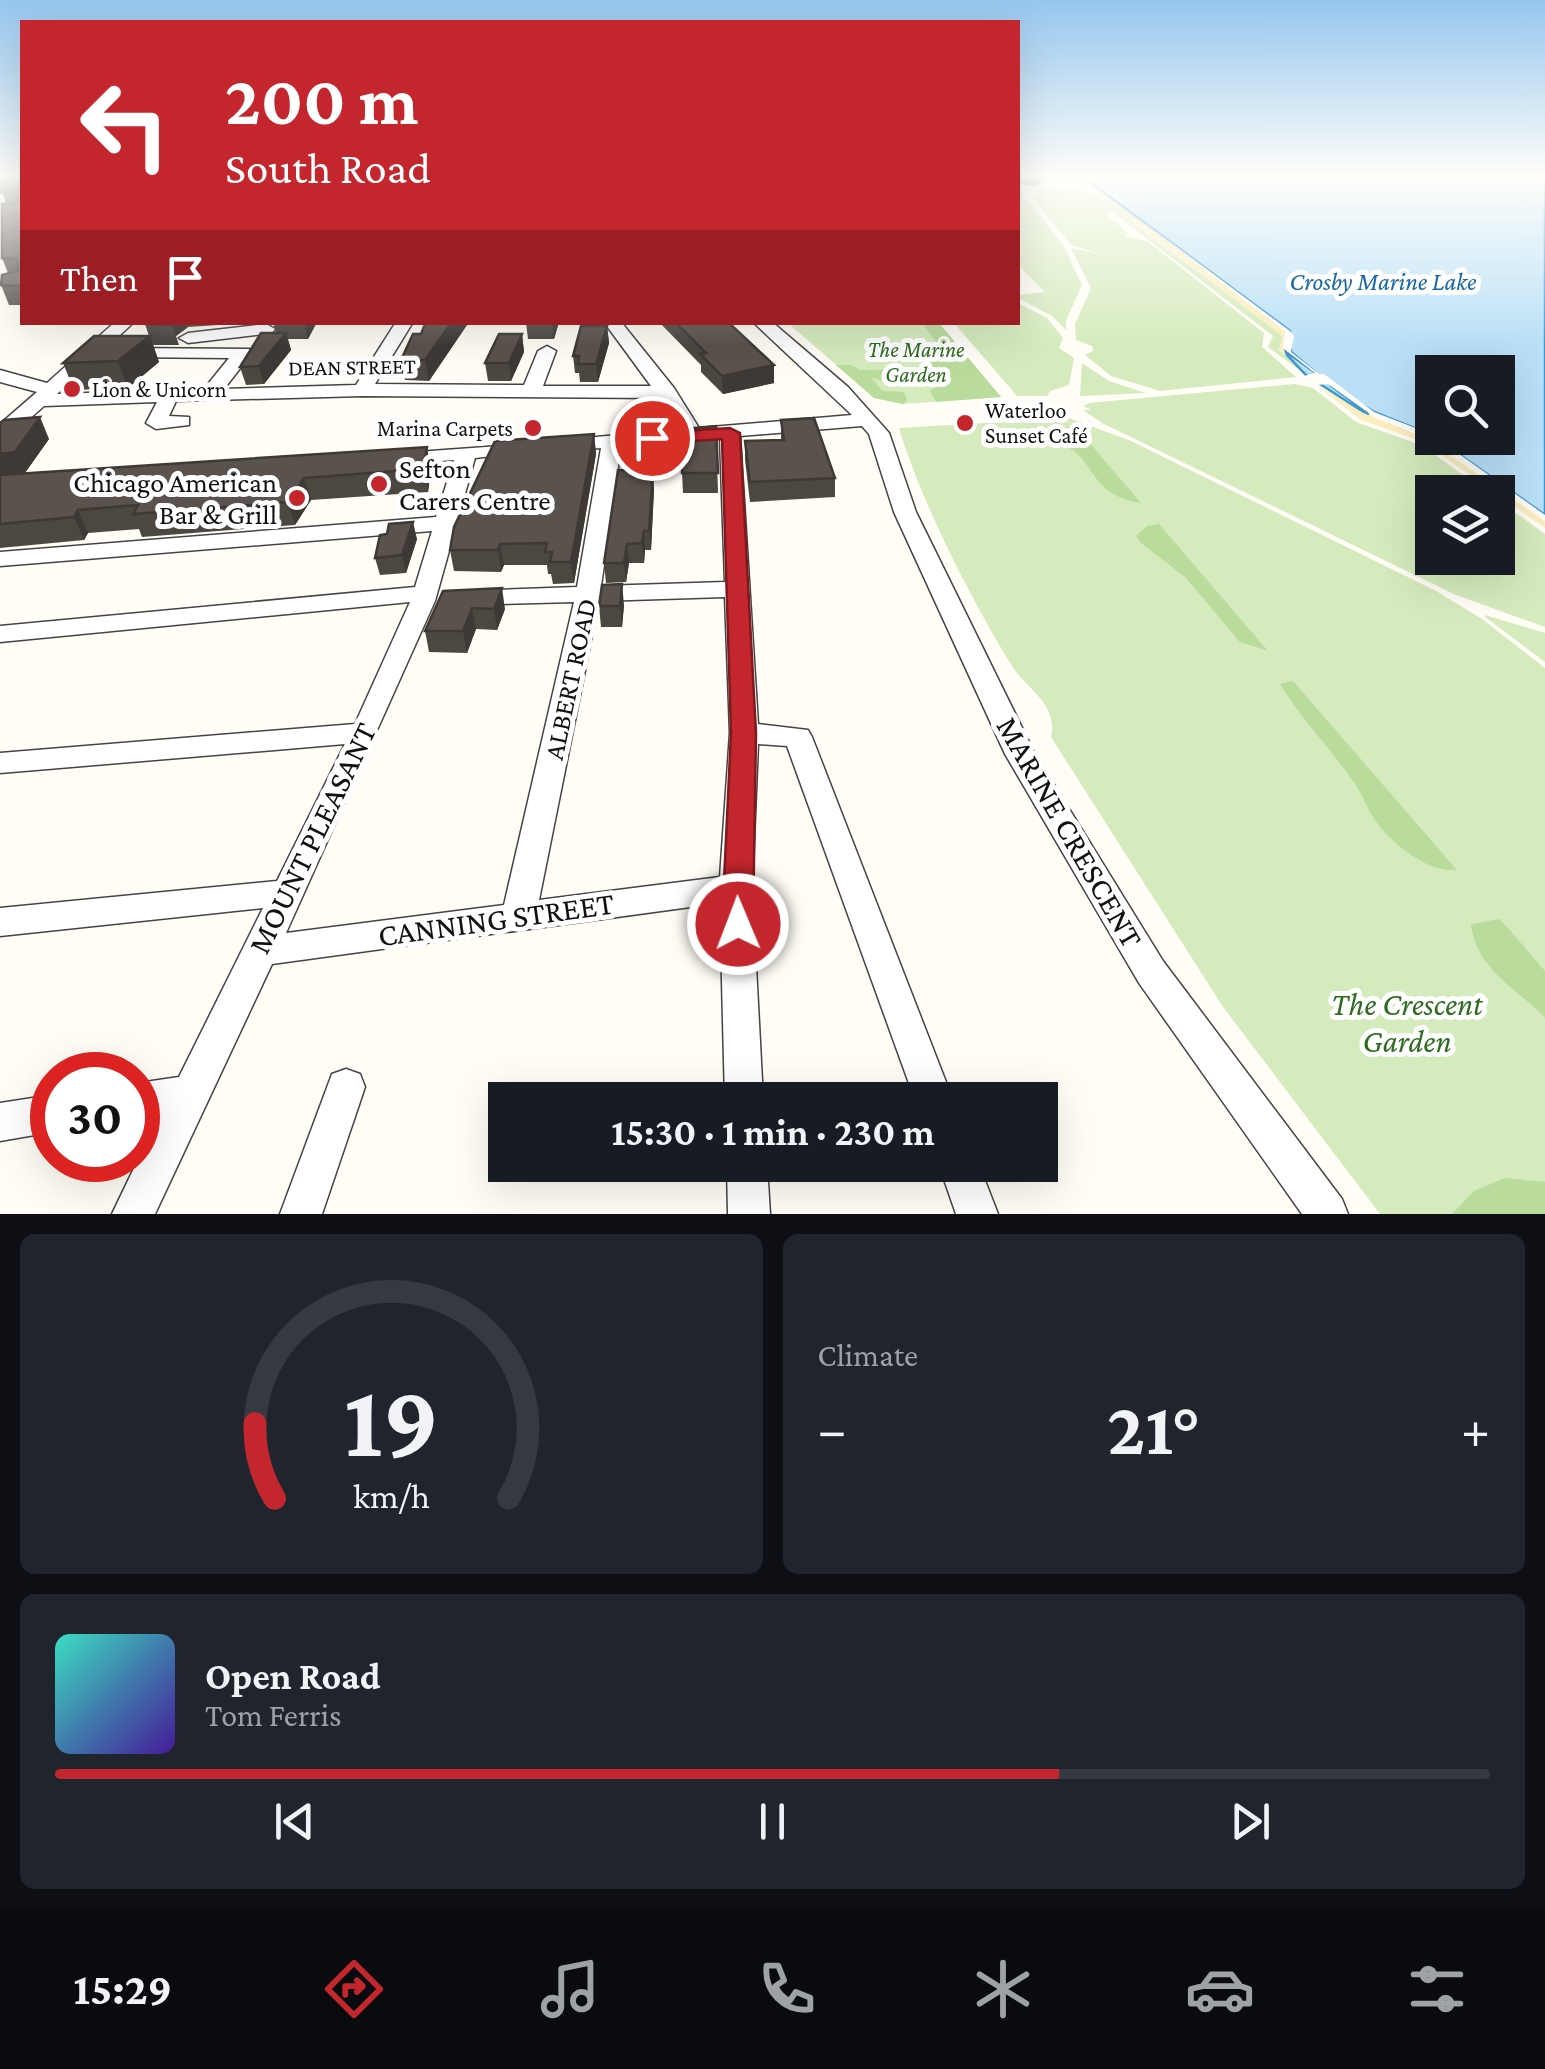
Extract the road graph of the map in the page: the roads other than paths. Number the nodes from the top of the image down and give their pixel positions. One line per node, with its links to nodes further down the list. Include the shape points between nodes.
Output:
1 (403, 325): 10 (street)
2 (614, 325): 12 (street)
3 (764, 325): 16 (street)
4 (269, 326): 5 (street, via 206,338); 8 (street)
5 (132, 330): 7 (street)
6 (570, 350): 11 (street, via 540,351)
7 (92, 352): 8 (street); 13 (street)
8 (244, 353): 14 (street)
9 (0, 376): 13 (street, DEAN STREET)
10 (362, 390): 11 (street, DEAN STREET); 14 (street, DEAN STREET)
11 (531, 391): 12 (street, DEAN STREET)
12 (667, 392): 18 (street)
13 (44, 395): 15 (street, DEAN STREET); 20 (street)
14 (208, 396): 15 (street, DEAN STREET)
15 (168, 397): 17 (street, via 156,424)
16 (869, 420): 19 (street); 51 (street, MARINE CRESCENT, via 884,444 904,512 1020,754 1150,972)
17 (182, 422)
18 (690, 426)
19 (730, 433): 21 (street); 26 (street)
20 (0, 434)
21 (612, 441): 22 (street); 27 (street, ALBERT ROAD)
22 (466, 453): 23 (street); 24 (street, MOUNT PLEASANT)
23 (369, 460)
24 (448, 523): 25 (street); 28 (street, MOUNT PLEASANT)
25 (0, 559)
26 (738, 589): 27 (street); 31 (street)
27 (588, 593): 28 (street); 35 (street, ALBERT ROAD)
28 (424, 597): 29 (street); 30 (street, MOUNT PLEASANT)
29 (0, 634)
30 (365, 733): 32 (street); 34 (street, MOUNT PLEASANT)
31 (744, 733): 33 (street); 39 (street, via 798,737)
32 (0, 762)
33 (736, 888): 35 (street, CANNING STREET); 38 (street)
34 (286, 894): 36 (street); 37 (street, MOUNT PLEASANT)
35 (519, 914): 37 (street, CANNING STREET)
36 (0, 922)
37 (257, 951): 41 (street, MOUNT PLEASANT)
38 (743, 1082)
39 (927, 1082)
40 (346, 1087): 48 (street)
41 (189, 1094): 42 (street); 47 (street, MOUNT PLEASANT)
42 (160, 1098)
43 (30, 1117): 44 (street)
44 (0, 1122)
45 (747, 1182): 49 (street)
46 (965, 1182): 50 (street)
47 (134, 1214)
48 (300, 1214)
49 (748, 1214)
50 (977, 1214)
51 (1327, 1214)

